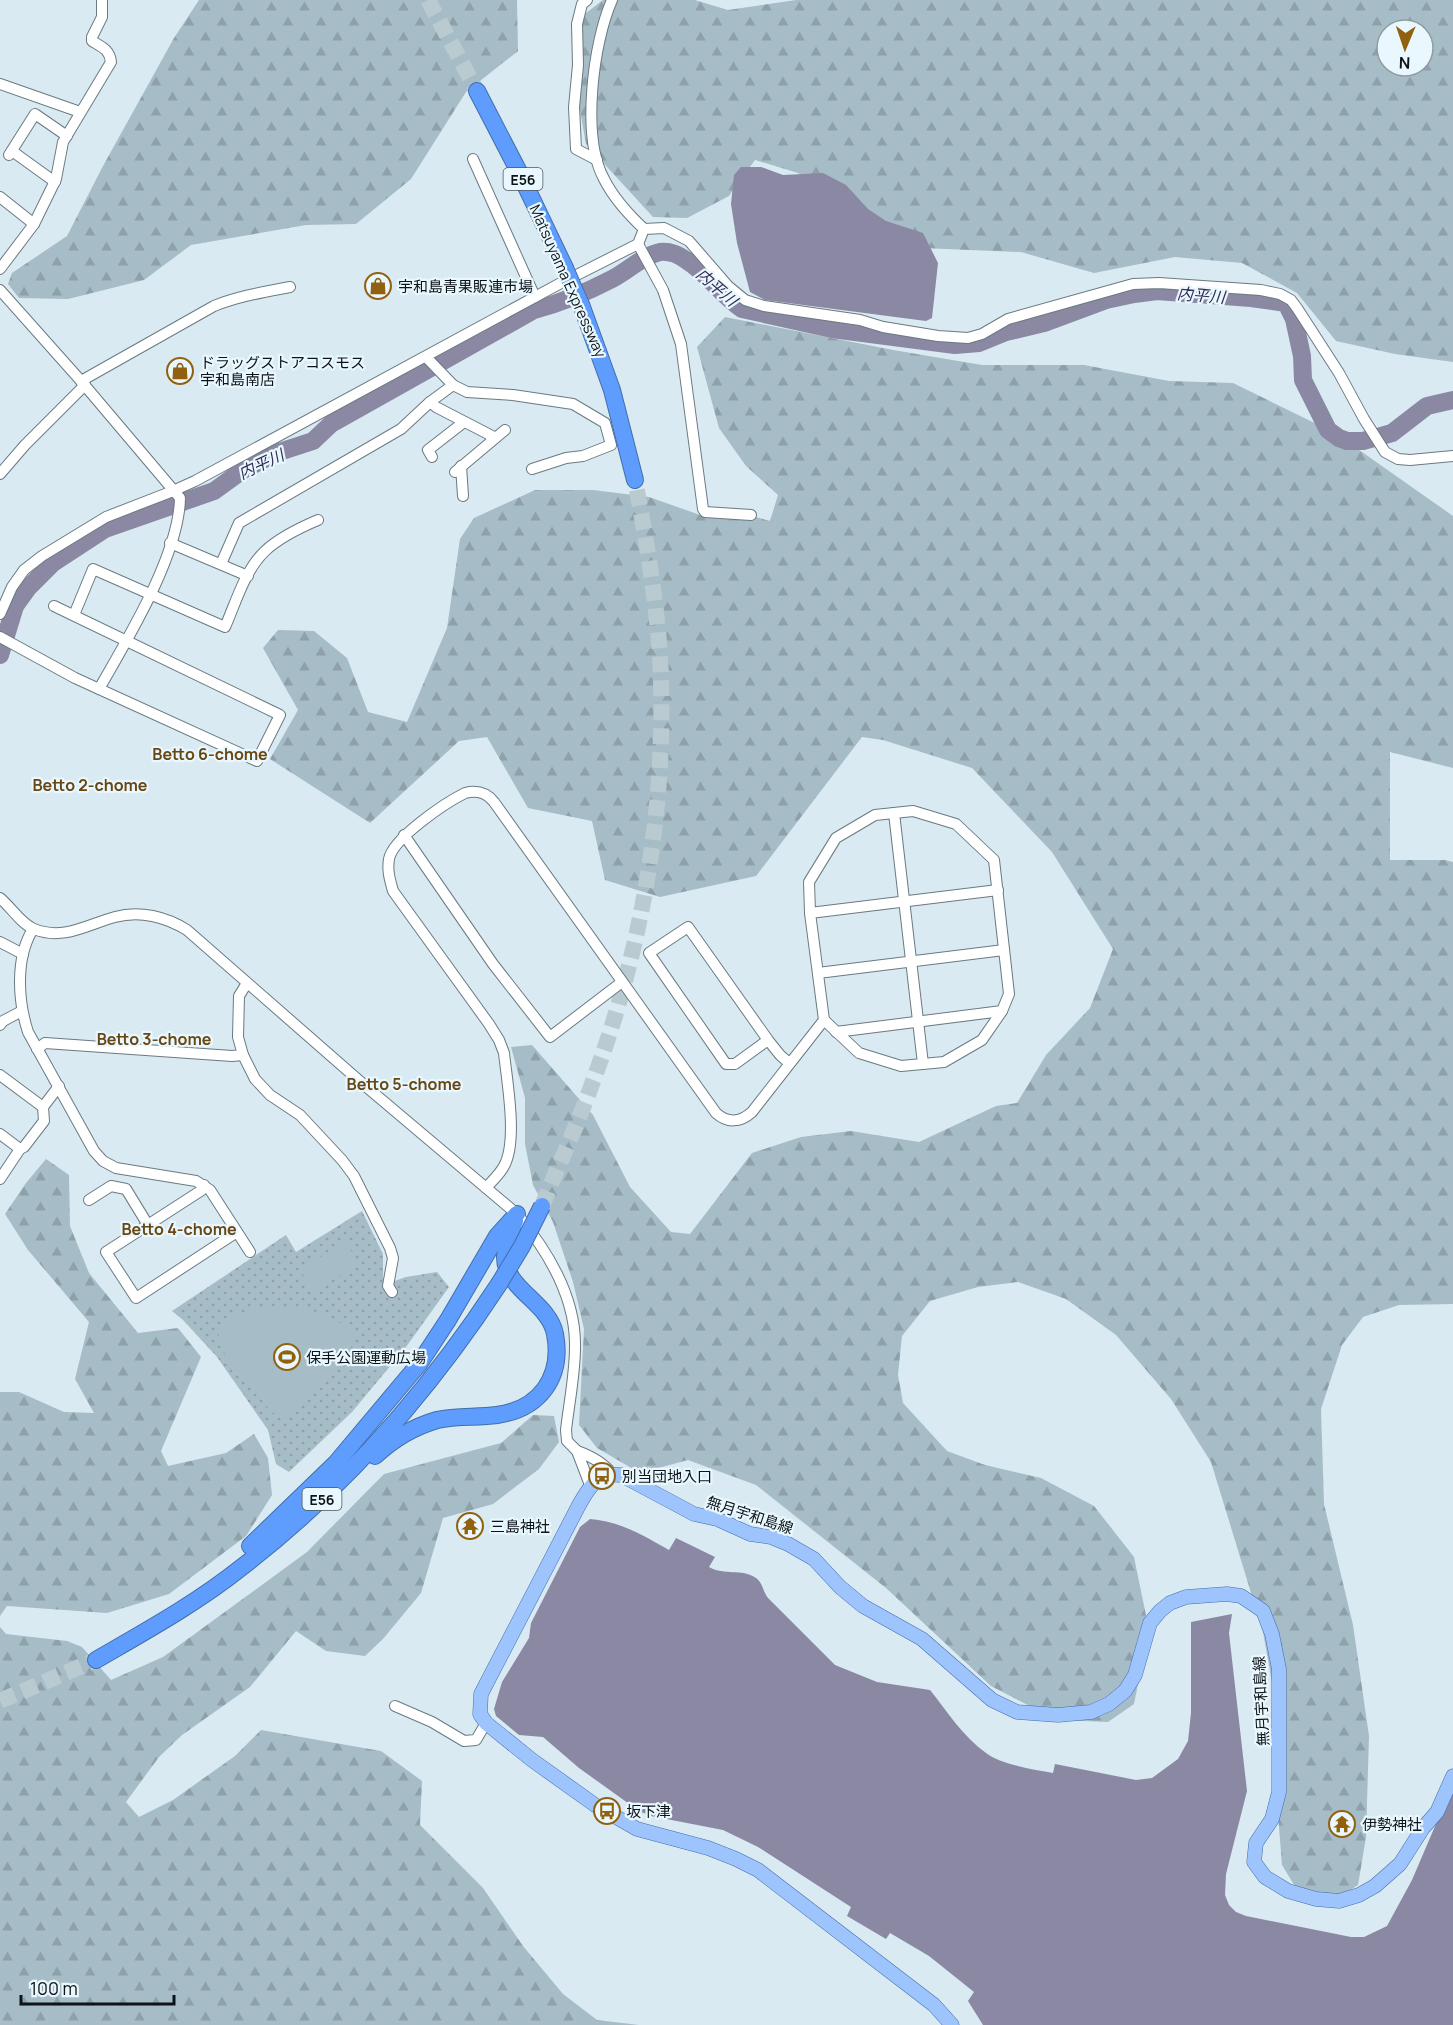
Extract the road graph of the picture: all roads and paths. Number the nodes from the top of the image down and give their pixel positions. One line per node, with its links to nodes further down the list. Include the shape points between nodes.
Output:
1 (102, 0): 6 (street, via 102,17 92,41 105,48 111,62)
2 (586, 0): 9 (street, via 577,24 576,149)
3 (612, 0): 9 (street, via 596,52 592,101)
4 (0, 84): 6 (street)
5 (477, 92): 30 (highway, Matsuyama Expressway / E56, bridge, via 582,307 612,390)
6 (80, 112): 7 (street)
7 (66, 136): 10 (street); 10 (street, via 35,114 10,153)
8 (473, 159): 18 (street)
9 (597, 160): 13 (street, via 603,178 626,212)
10 (55, 182): 12 (street)
11 (0, 197): 12 (street)
12 (34, 224): 15 (street)
13 (644, 229): 14 (street); 26 (street, via 664,228 689,242 745,300 938,336 968,338 1008,319 1133,284 1280,294 1297,308 1385,452 1410,460)
14 (641, 247): 18 (street); 33 (street, via 663,290 681,344 703,509)
15 (0, 269)
16 (290, 287): 21 (street, via 214,306)
17 (0, 290): 21 (street)
18 (535, 297): 19 (street)
19 (429, 360): 20 (street); 31 (street)
20 (449, 381): 22 (street); 28 (street, via 467,392 573,404 605,423 610,445)
21 (83, 383): 29 (street); 31 (street)
22 (430, 402): 23 (street); 36 (street, via 401,429 239,523)
23 (464, 422): 25 (street); 27 (street, via 428,450)
24 (505, 430): 25 (street)
25 (494, 437): 32 (street, via 458,469)
26 (1453, 456)
27 (432, 457)
28 (532, 469)
29 (0, 474)
30 (635, 480)
31 (177, 494): 35 (street, via 180,512); 40 (street, via 106,517 42,555 24,570)
32 (463, 496)
33 (751, 515)
34 (318, 520): 37 (street, via 290,532 264,552)
35 (170, 543): 36 (street); 38 (street)
36 (221, 564): 37 (street)
37 (248, 576): 38 (street, via 225,627)
38 (151, 593): 41 (street, via 93,569); 43 (street)
39 (54, 606): 41 (street)
40 (0, 614)
41 (74, 615): 43 (street)
42 (0, 637): 44 (street)
43 (126, 642): 44 (street); 44 (street, via 280,715 257,761)
44 (99, 689)
45 (894, 813): 47 (street, via 913,811 956,824 994,860); 49 (street); 50 (street, via 875,815 836,838 809,882)
46 (404, 835): 57 (street, via 465,793 483,793 494,802); 57 (street, via 550,1037); 77 (street, via 389,857 393,891 489,1024 504,1053 510,1144 504,1166)
47 (998, 890): 49 (street); 53 (street)
48 (0, 897): 51 (street)
49 (904, 902): 50 (street); 55 (street)
50 (810, 913): 56 (street)
51 (33, 929): 54 (street); 58 (street, via 67,933 117,916 155,917 187,930)
52 (0, 942): 54 (street)
53 (1004, 950): 55 (street); 60 (street, via 1009,994)
54 (24, 954): 59 (street)
55 (912, 962): 56 (street); 63 (street)
56 (818, 973): 61 (street)
57 (622, 982): 68 (street, via 721,1118 746,1118)
58 (247, 983): 67 (street, via 239,996 238,1036); 77 (street)
59 (22, 1011): 62 (street); 66 (street)
60 (1002, 1011): 63 (street); 69 (street, via 982,1040 944,1062)
61 (824, 1020): 64 (street); 68 (street)
62 (1, 1021)
63 (919, 1021): 64 (street); 69 (street)
64 (836, 1032): 69 (street, via 859,1053 901,1066)
65 (768, 1040): 65 (street, via 735,1064 726,1064 648,953 688,927); 68 (street)
66 (37, 1049): 67 (street, via 45,1042); 71 (street)
67 (243, 1055): 84 (street, via 255,1079 270,1095 300,1114 354,1176 390,1248 393,1258 388,1286)
68 (789, 1063)
69 (923, 1064)
70 (0, 1075): 72 (street)
71 (59, 1086): 72 (street); 76 (street, via 94,1151 104,1161 116,1168 196,1180)
72 (43, 1107): 74 (street, via 44,1121)
73 (0, 1134): 74 (street)
74 (20, 1149): 75 (street)
75 (0, 1179)
76 (204, 1185): 81 (street); 82 (street)
77 (486, 1188): 80 (street)
78 (89, 1200): 81 (street, via 111,1186 126,1188)
79 (542, 1206): 88 (highway, E56, bridge, via 522,1246 460,1342 417,1397)
80 (517, 1214): 85 (street, via 537,1238 569,1306 576,1346 566,1430 567,1441); 88 (highway, via 505,1255 507,1270 540,1306 554,1330 558,1349 548,1385 537,1398 518,1409 497,1415 440,1419 414,1427); 89 (highway, via 497,1236 419,1364 336,1463 263,1535)
81 (148, 1225): 82 (street, via 106,1252 136,1298)
82 (237, 1232): 83 (street)
83 (250, 1252)
84 (392, 1292)
85 (577, 1451): 86 (street, via 595,1459); 87 (street)
86 (612, 1474): 87 (main road); 93 (main road, 無月宇和島線, via 647,1487 693,1514 717,1519 750,1534 771,1537 814,1559 863,1606 922,1639 992,1700 1017,1712 1058,1715 1091,1712 1109,1704 1135,1675 1150,1623 1160,1611 1186,1598 1241,1596 1263,1611 1279,1669 1279,1792 1272,1819 1256,1843 1254,1862 1265,1877 1288,1891 1339,1901 1375,1886 1400,1864 1437,1812)
87 (590, 1485): 92 (main road, via 481,1695 480,1714)
88 (327, 1494): 89 (highway, E56, via 242,1568)
89 (168, 1618): 90 (highway, E56)
90 (96, 1660)
91 (395, 1706): 92 (street, via 464,1741 476,1740)
92 (486, 1723): 94 (main road, via 532,1761 621,1822 657,1836 708,1848 758,1870 934,2005)
93 (1453, 1776)
94 (952, 2025)

